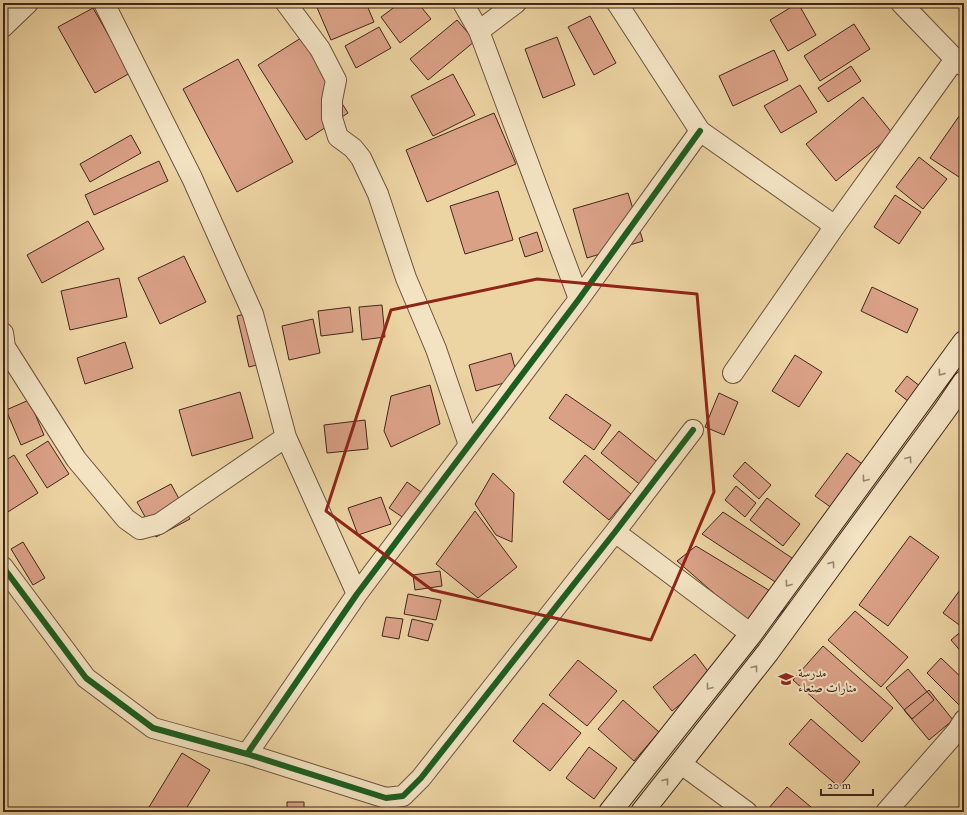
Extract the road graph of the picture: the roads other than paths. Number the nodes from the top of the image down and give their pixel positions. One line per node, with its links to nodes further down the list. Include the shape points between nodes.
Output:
1 (28, 3): 8 (street)
2 (104, 3): 19 (street, via 192,178 253,314)
3 (286, 3): 20 (street, via 320,49 336,80 332,118 338,137 361,158 378,194 406,278 436,349)
4 (463, 3): 9 (street)
5 (516, 3): 9 (street)
6 (617, 3): 11 (street)
7 (901, 3): 10 (street)
8 (3, 27)
9 (479, 31): 13 (street)
10 (960, 62): 12 (street)
11 (700, 131): 12 (street); 13 (street)
12 (835, 226): 16 (street)
13 (579, 299): 20 (street)
14 (3, 333): 19 (street, via 5,346 76,459 126,519 140,529 159,524)
15 (964, 342): 24 (street, one-way to 24)
16 (733, 373)
17 (964, 382): 27 (street, one-way to 17, via 768,652)
18 (693, 430): 21 (street)
19 (286, 437): 23 (street)
20 (469, 445): 23 (street)
21 (615, 532): 24 (street); 26 (street, via 421,778 403,796 386,798)
22 (3, 567): 26 (street, via 86,678 153,728)
23 (357, 594): 26 (street)
24 (751, 634): 28 (street, one-way to 28)
25 (964, 720): 31 (street)
26 (247, 754)
27 (680, 763): 29 (street, one-way to 27); 30 (street)
28 (610, 812)
29 (642, 812)
30 (746, 812)
31 (886, 812)

